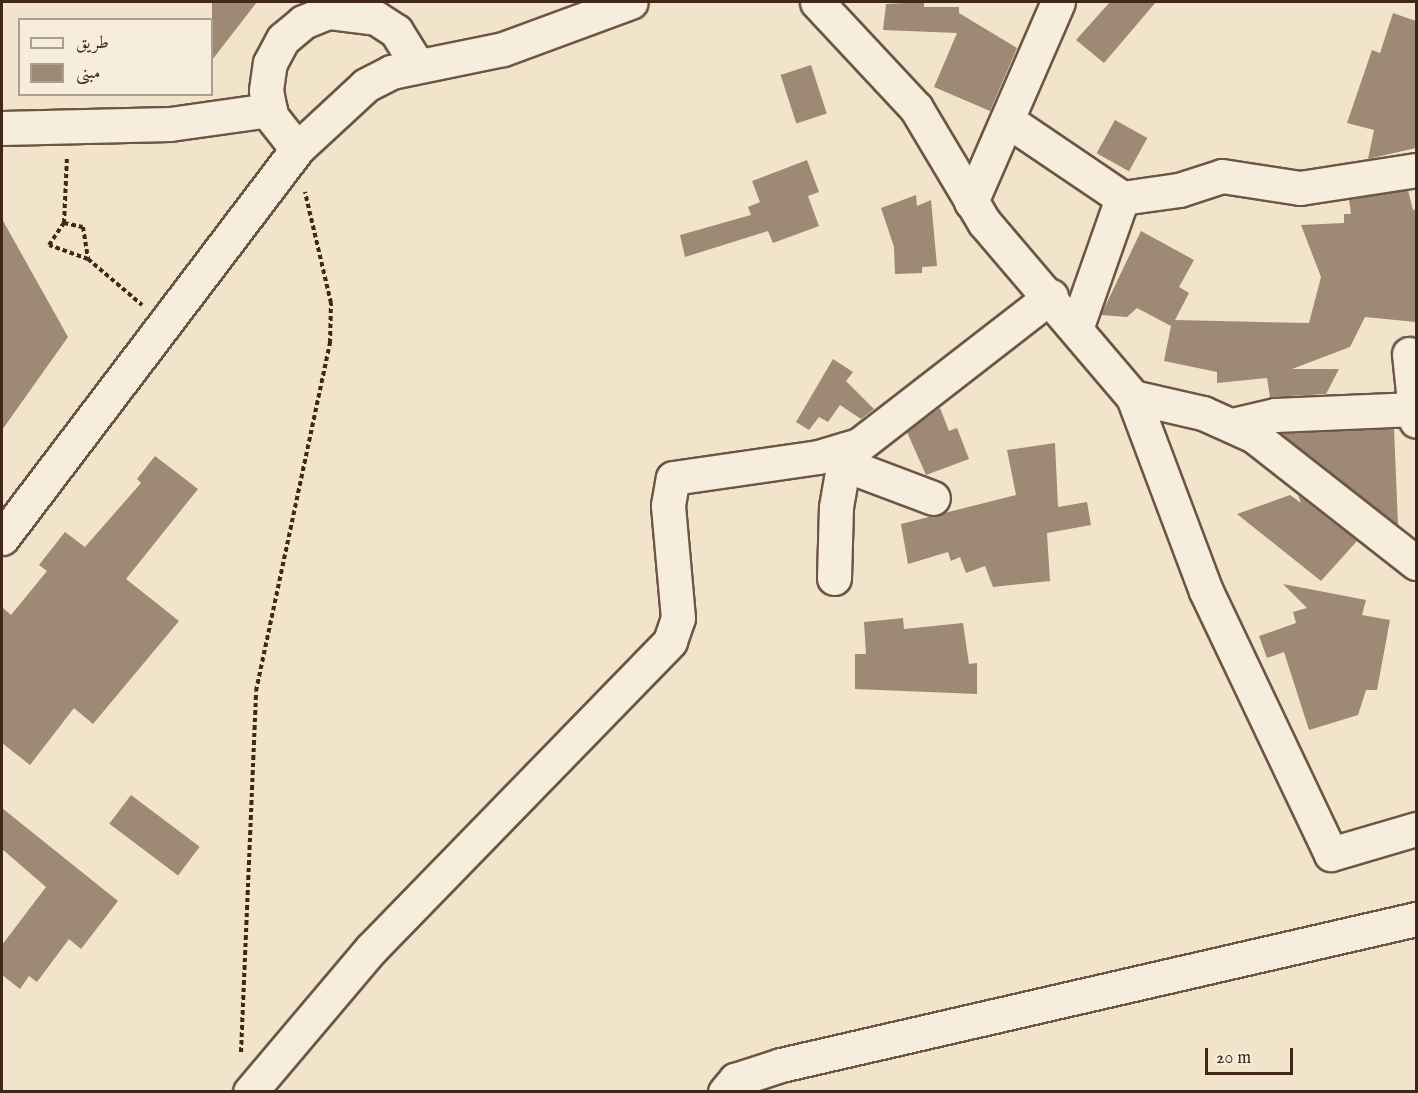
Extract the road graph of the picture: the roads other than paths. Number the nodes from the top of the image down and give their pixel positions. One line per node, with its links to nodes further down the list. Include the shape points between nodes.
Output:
1 (631, 2): 5 (street, via 503,49)
2 (817, 2): 12 (street, via 916,108)
3 (1058, 2): 7 (street)
4 (327, 7): 5 (street, via 376,18 396,31); 6 (street, via 283,39 270,63 266,90)
5 (417, 65): 9 (street, via 366,85)
6 (270, 110): 8 (street, via 170,124); 9 (street)
7 (1006, 120): 11 (street); 12 (street)
8 (2, 128)
9 (297, 149): 21 (street, via 167,326)
10 (1416, 170): 11 (street, via 1300,188 1222,176 1171,192)
11 (1122, 198): 14 (street)
12 (971, 202): 13 (street)
13 (1051, 296): 14 (street); 19 (street)
14 (1077, 326): 16 (street)
15 (1409, 354): 17 (street)
16 (1133, 397): 18 (street, via 1167,402); 24 (street, via 1206,591 1331,854)
17 (1416, 415): 18 (street, via 1275,415)
18 (1232, 425): 22 (street, via 1280,455 1338,507)
19 (844, 457): 20 (street); 23 (street); 26 (street, via 682,473 670,481 678,618 670,642 371,948)
20 (933, 498)
21 (2, 538)
22 (1416, 563)
23 (834, 578)
24 (1416, 828)
25 (1416, 919): 27 (street, via 781,1065 735,1080)
26 (250, 1092)
27 (725, 1092)

